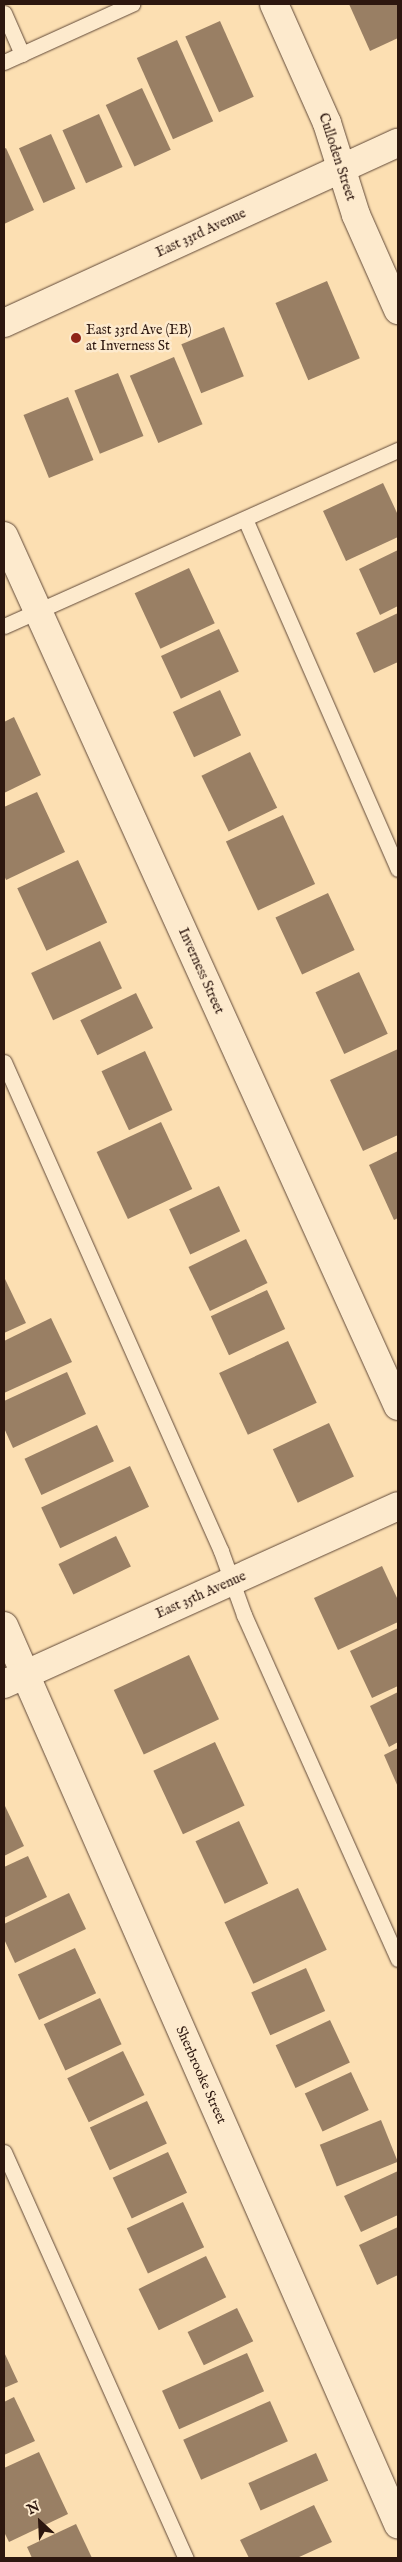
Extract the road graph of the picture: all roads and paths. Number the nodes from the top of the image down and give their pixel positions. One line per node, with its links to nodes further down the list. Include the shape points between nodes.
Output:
1 (132, 4): 4 (lane)
2 (274, 4): 7 (street, Culloden Street, via 327,123)
3 (4, 13): 4 (lane)
4 (22, 54): 5 (lane)
5 (4, 62)
6 (398, 143): 7 (street, East 33rd Avenue)
7 (341, 168): 8 (street, Culloden Street, via 356,215); 9 (street, East 33rd Avenue)
8 (398, 310)
9 (4, 324)
10 (398, 450): 11 (lane)
11 (246, 519): 13 (lane); 15 (lane)
12 (4, 536): 13 (street, Inverness Street)
13 (38, 610): 14 (lane); 17 (street, Inverness Street)
14 (4, 626)
15 (398, 869)
16 (4, 1062): 19 (lane)
17 (398, 1406)
18 (398, 1506): 19 (street, East 35th Avenue)
19 (232, 1581): 21 (street, East 35th Avenue); 22 (lane, via 244,1616)
20 (4, 1626): 21 (street, Sherbrooke Street)
21 (14, 1679): 24 (street, Sherbrooke Street)
22 (398, 1959)
23 (4, 2152): 25 (lane)
24 (398, 2524)
25 (186, 2558)

